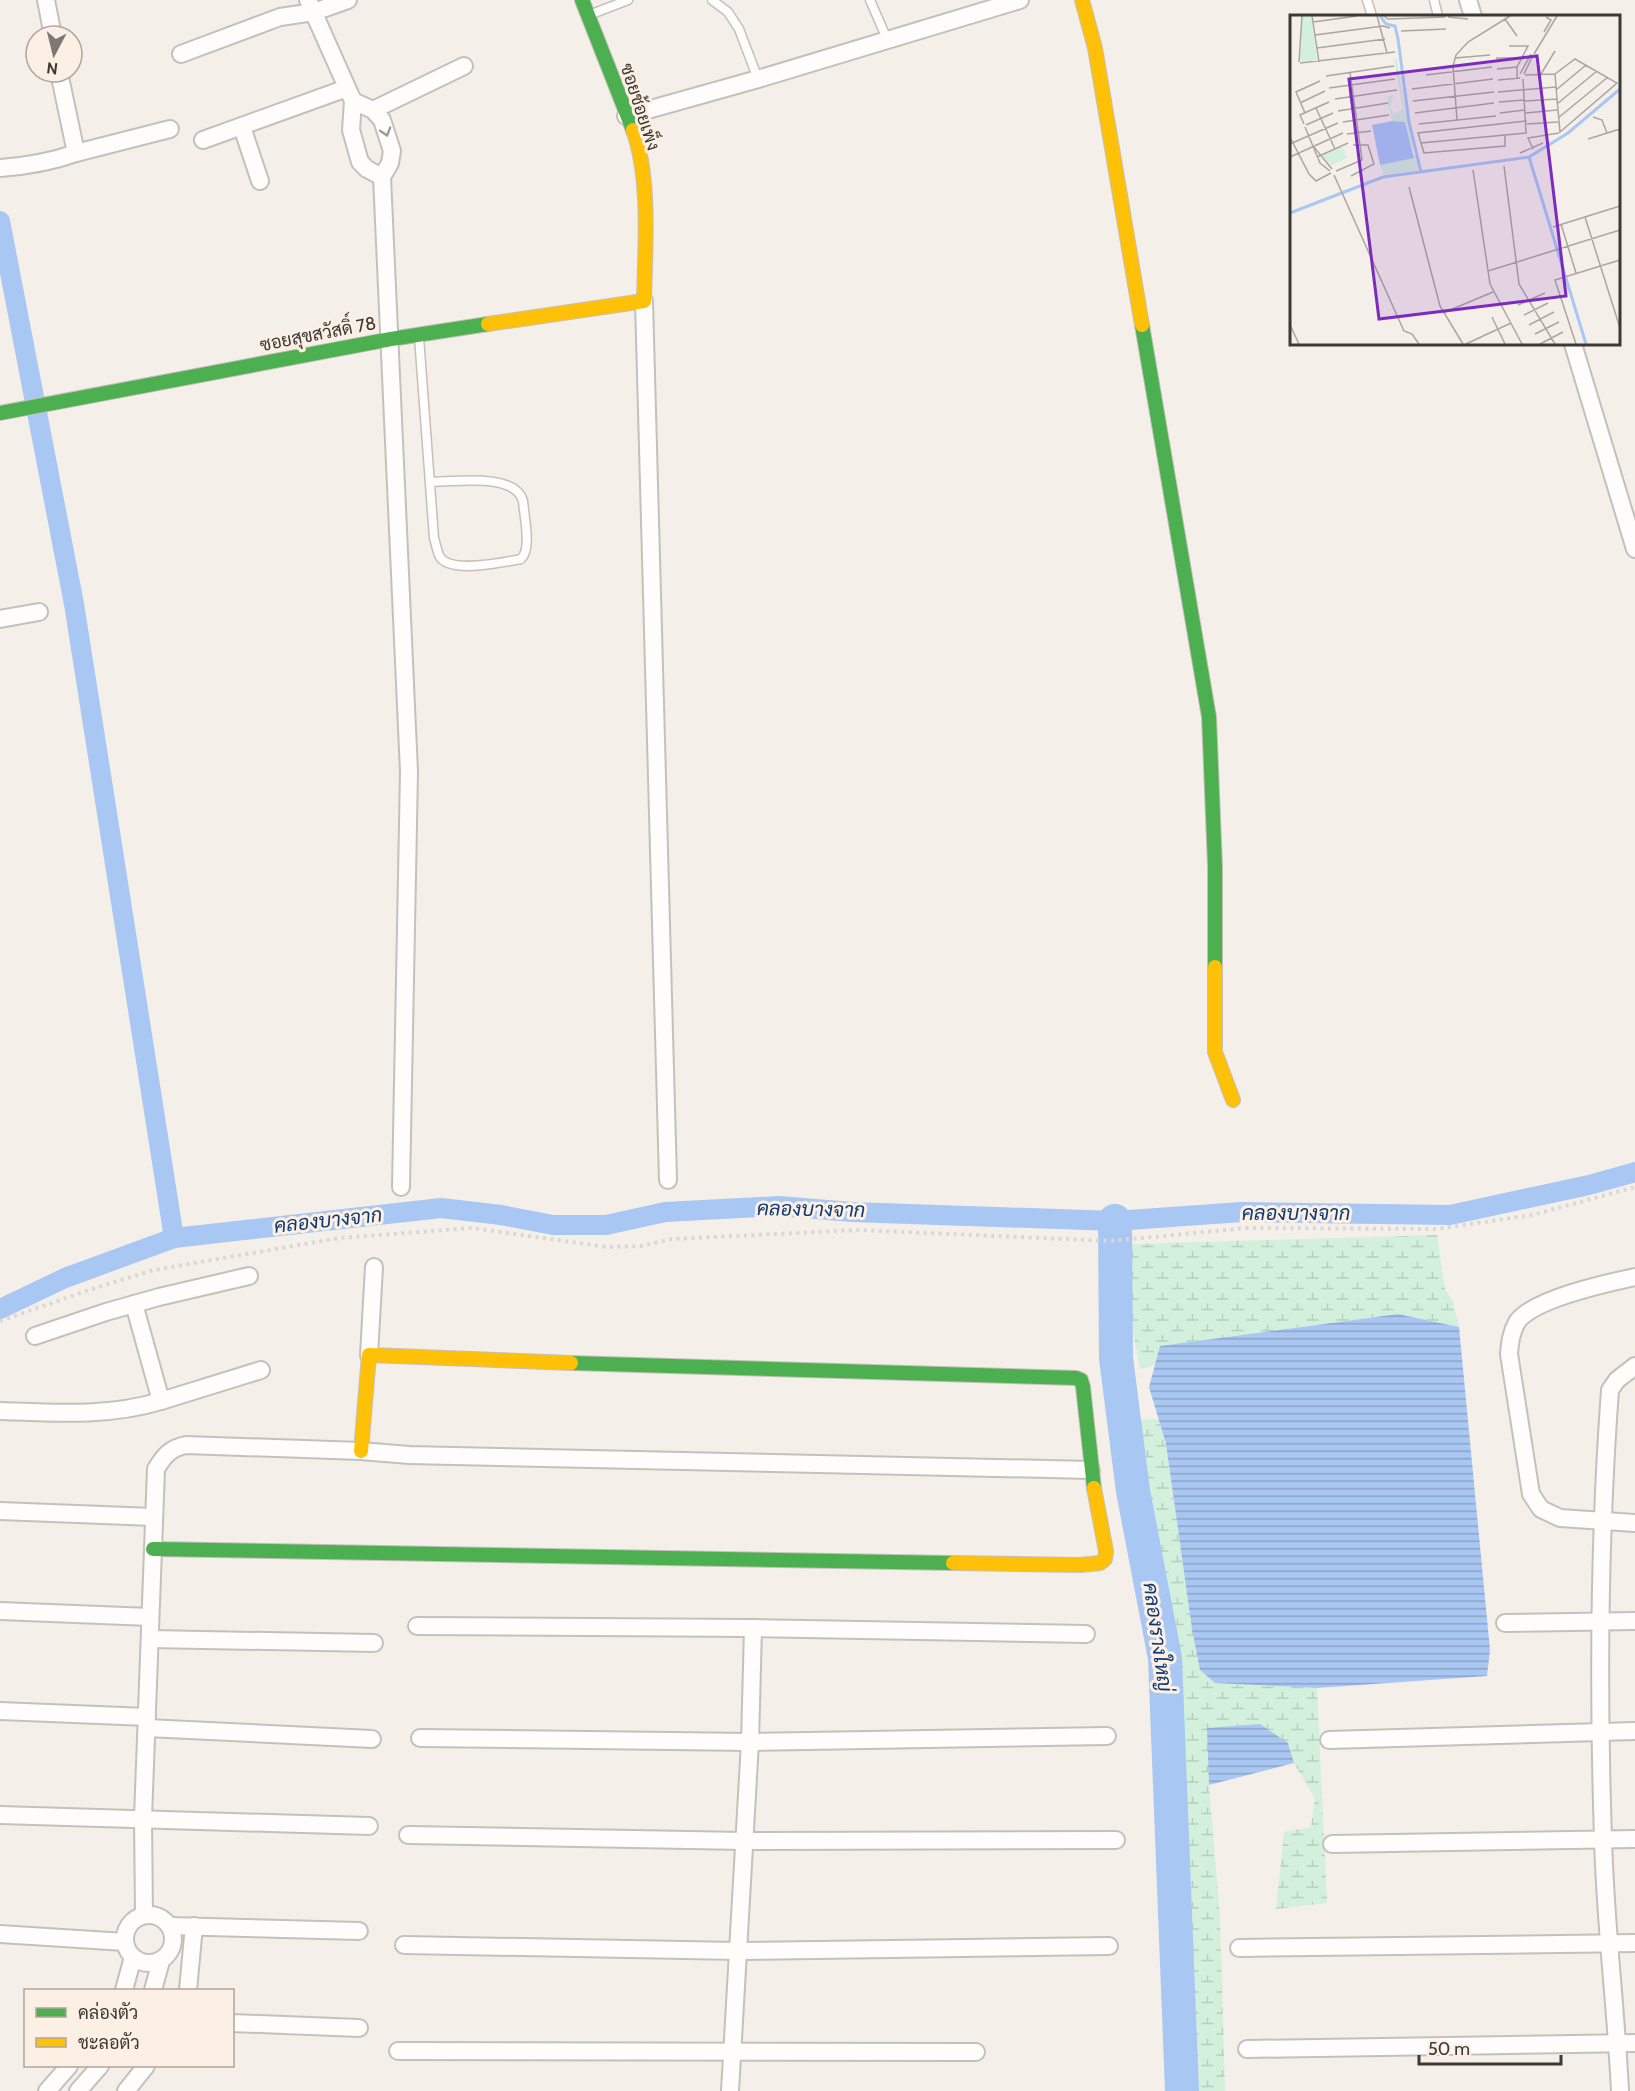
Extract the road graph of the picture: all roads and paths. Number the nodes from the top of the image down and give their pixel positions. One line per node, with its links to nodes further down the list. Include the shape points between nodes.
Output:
1 (46, 0): 17 (street)
2 (348, 0): 12 (street)
3 (582, 0): 13 (street, ซอยช้อยเพ็ง)
4 (628, 0): 13 (lane)
5 (712, 0): 21 (lane, via 728,12 739,29)
6 (870, 0): 18 (lane)
7 (1020, 0): 18 (street)
8 (1082, 0): 42 (street, via 1095,48 1209,717 1215,866 1215,1052)
9 (1367, 0): 14 (lane)
10 (1434, 0): 15 (lane)
11 (1468, 0): 16 (street)
12 (311, 6): 19 (street); 23 (street)
13 (589, 15): 25 (street, ซอยช้อยเพ็ง)
14 (1372, 15)
15 (1438, 15)
16 (1473, 15)
17 (51, 24)
18 (887, 39): 21 (street)
19 (181, 54)
20 (464, 66): 24 (street)
21 (758, 79): 25 (street)
22 (62, 84): 29 (street)
23 (350, 94): 24 (street); 26 (street); 31 (street, via 351,130 360,162)
24 (373, 110): 31 (street, one-way to 31, via 382,120 392,151)
25 (626, 116): 33 (street, ซอยช้อยเพ็ง, via 636,139 643,181)
26 (242, 127): 28 (street); 32 (street)
27 (170, 129): 29 (street)
28 (203, 140)
29 (76, 153): 30 (street, via 35,165)
30 (0, 168)
31 (382, 177): 35 (street)
32 (260, 181)
33 (644, 301): 34 (street, ซอยสุขสวัสดิ์ 78); 43 (street)
34 (419, 335): 35 (street, ซอยสุขสวัสดิ์ 78); 38 (lane)
35 (391, 339): 37 (street, ซอยสุขสวัสดิ์ 78); 44 (street, via 409,772)
36 (1573, 345): 39 (street)
37 (0, 413)
38 (430, 482): 38 (lane, via 434,538 445,562 478,566 525,555 523,501 516,489 490,480)
39 (1635, 549)
40 (39, 612): 41 (street)
41 (0, 619)
42 (1233, 1100)
43 (669, 1180)
44 (401, 1187)
45 (1635, 1187): 50 (path, via 1532,1215 1436,1229 1246,1228 1111,1241 859,1230 672,1239 622,1247 472,1228 339,1238 154,1270)
46 (374, 1267): 52 (street)
47 (249, 1276): 49 (street)
48 (1635, 1277): 61 (street, via 1540,1305 1526,1313 1511,1334 1509,1354 1530,1494 1540,1509 1560,1518)
49 (134, 1304): 51 (street); 55 (street)
50 (0, 1322)
51 (35, 1336)
52 (369, 1355): 57 (street); 58 (street, via 1076,1378 1083,1387)
53 (1635, 1366): 61 (street, via 1610,1390)
54 (261, 1370): 55 (street)
55 (161, 1401): 56 (street, via 94,1413)
56 (0, 1411)
57 (361, 1452): 58 (street); 60 (street, via 186,1445 175,1448 156,1469)
58 (1091, 1470): 63 (street, via 1106,1551 1105,1559 1092,1565)
59 (0, 1511): 60 (street)
60 (154, 1517): 63 (street)
61 (1602, 1520): 62 (street); 67 (street)
62 (1635, 1523)
63 (153, 1548): 65 (street)
64 (0, 1611): 65 (street)
65 (150, 1617): 72 (street)
66 (1635, 1621): 67 (street)
67 (1600, 1622): 68 (street); 76 (street)
68 (1505, 1623)
69 (417, 1626): 70 (street)
70 (753, 1628): 71 (street); 82 (street)
71 (1086, 1634)
72 (150, 1639): 73 (street); 75 (street)
73 (374, 1643)
74 (0, 1710): 75 (street)
75 (147, 1723): 80 (street); 84 (street)
76 (1601, 1731): 77 (street); 81 (street); 89 (street)
77 (1635, 1731)
78 (1107, 1736): 82 (street)
79 (420, 1738): 82 (street)
80 (372, 1739)
81 (1329, 1740)
82 (750, 1742): 90 (street)
83 (0, 1815): 84 (street)
84 (143, 1818): 85 (street); 92 (street)
85 (369, 1826)
86 (408, 1834): 90 (street)
87 (1635, 1839): 89 (street)
88 (1116, 1840): 90 (street)
89 (1603, 1840): 91 (street); 98 (street)
90 (744, 1841): 103 (street)
91 (1332, 1844)
92 (144, 1915): 93 (street, via 159,1916); 102 (street, via 127,1928)
93 (170, 1926): 94 (street); 104 (street, via 173,1945)
94 (194, 1926): 95 (street); 107 (street)
95 (359, 1931)
96 (0, 1934): 102 (street)
97 (1635, 1943): 98 (street)
98 (1610, 1944): 101 (street); 110 (street)
99 (404, 1945): 103 (street)
100 (1110, 1946): 103 (street)
101 (1239, 1948)
102 (129, 1950): 104 (street, via 146,1963); 105 (street)
103 (738, 1950): 114 (street)
104 (161, 1960): 106 (street)
105 (124, 1989)
106 (153, 1989)
107 (188, 1989)
108 (234, 2023): 109 (street)
109 (359, 2028)
110 (1618, 2043): 111 (street); 112 (street); 123 (street)
111 (1635, 2043)
112 (1247, 2049)
113 (398, 2051): 114 (street)
114 (732, 2052): 115 (street); 122 (street)
115 (976, 2052)
116 (68, 2067): 119 (street)
117 (99, 2067): 120 (street)
118 (145, 2067): 121 (street)
119 (47, 2091)
120 (78, 2091)
121 (126, 2091)
122 (730, 2091)
123 (1620, 2091)

